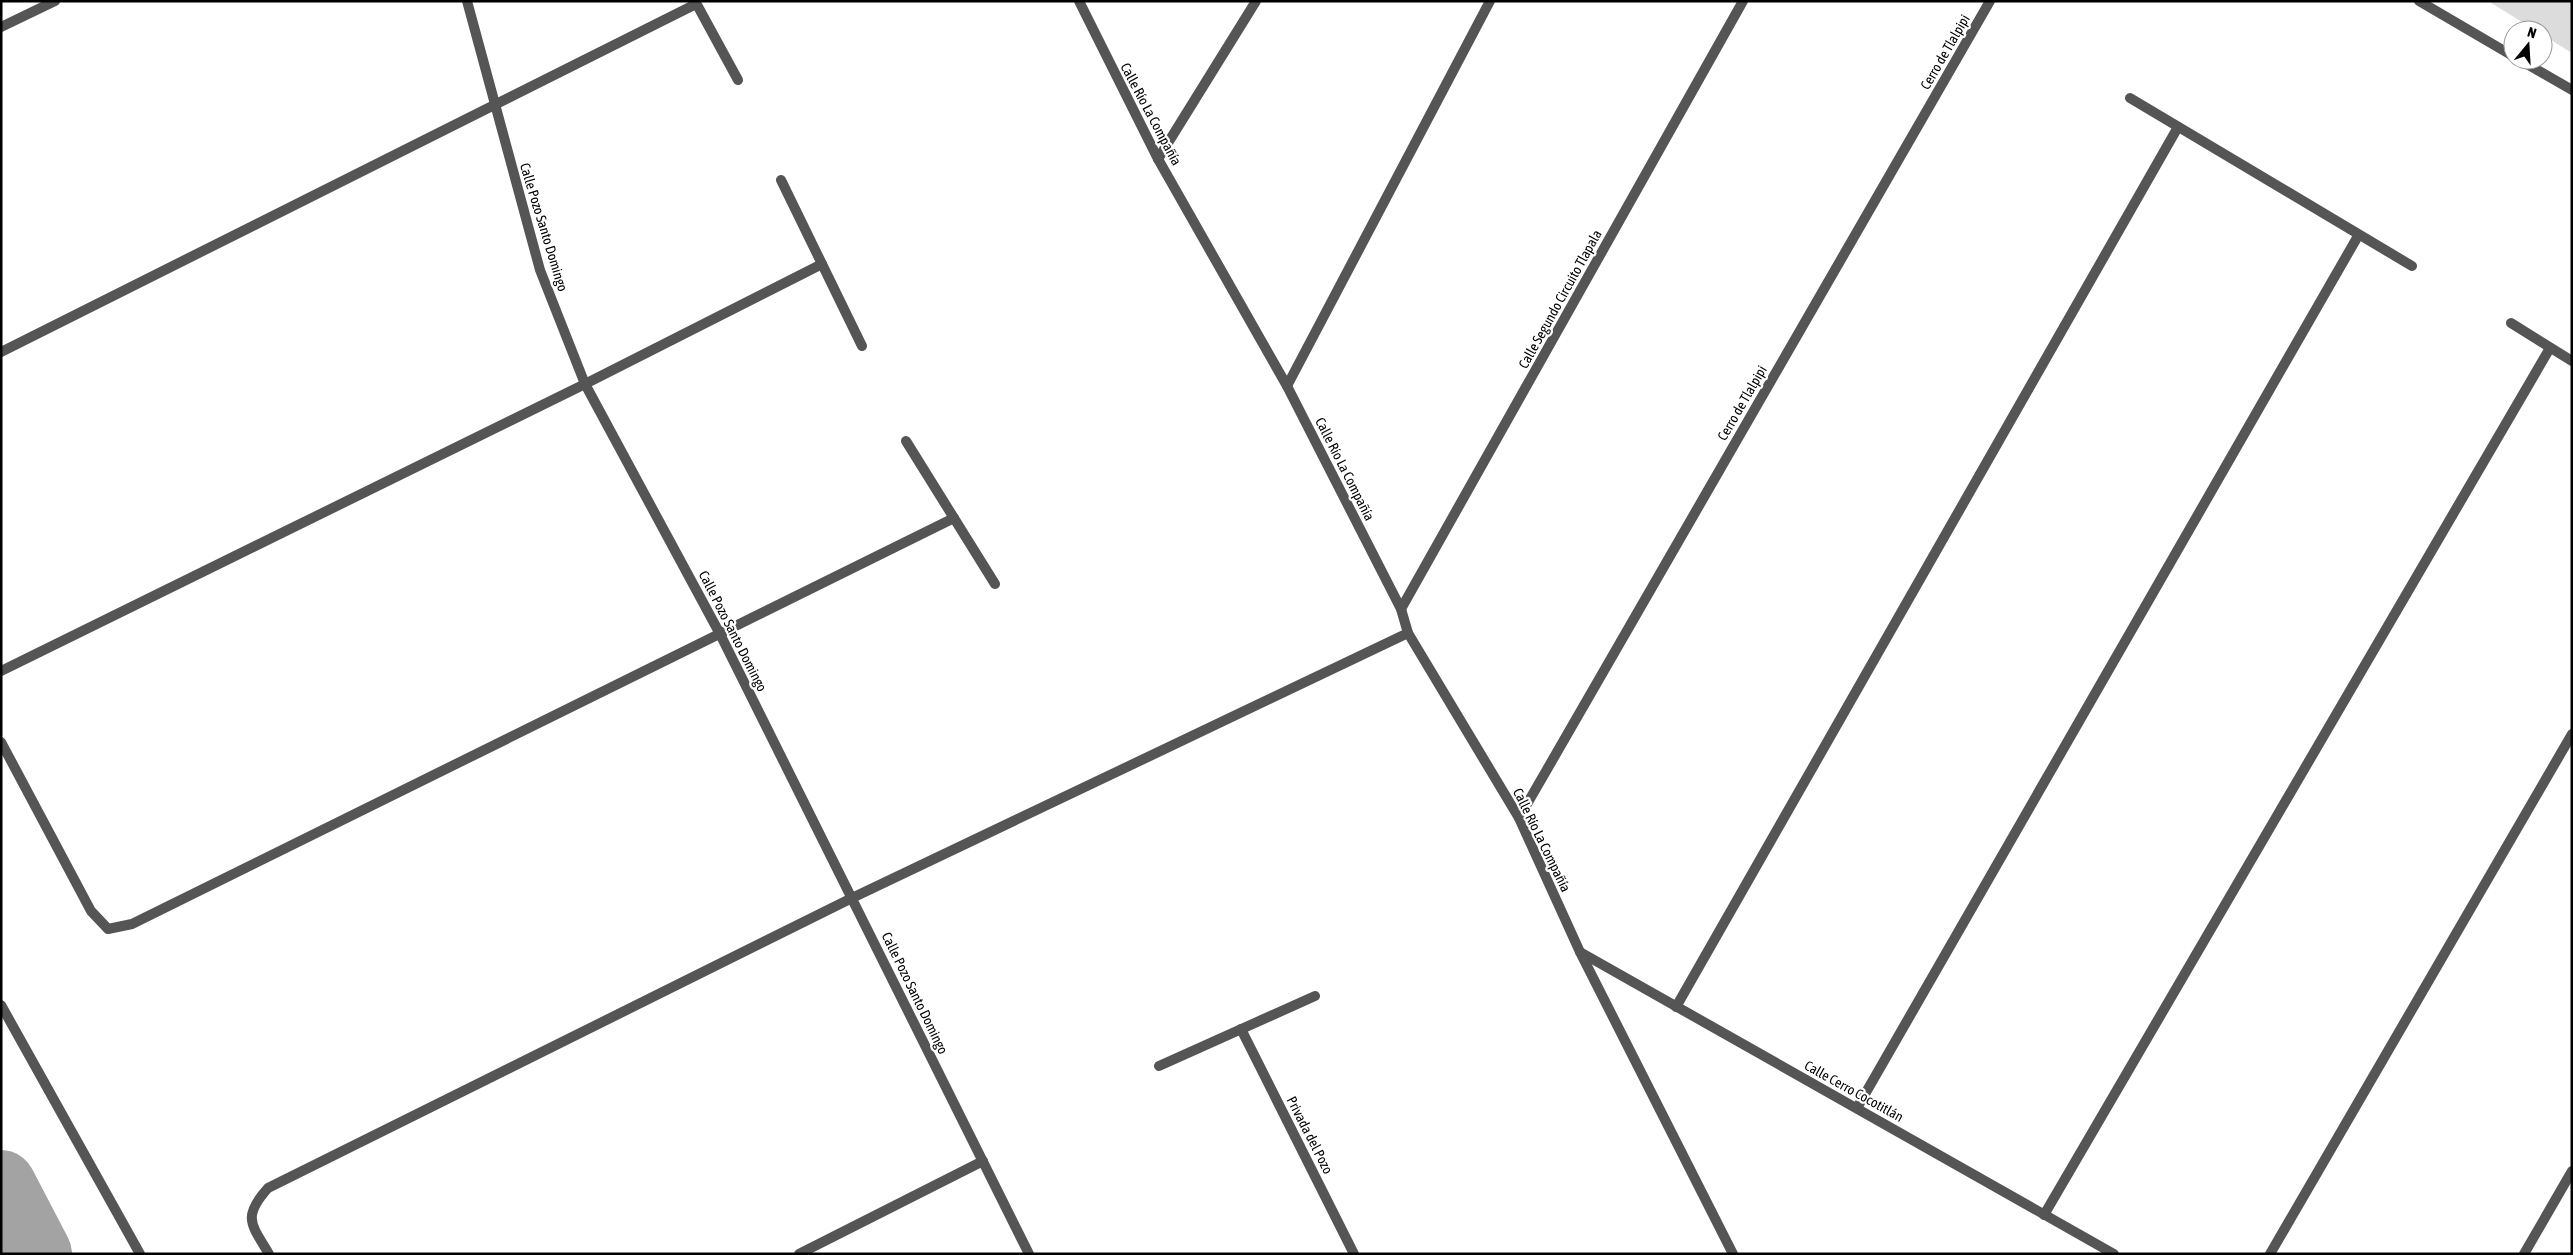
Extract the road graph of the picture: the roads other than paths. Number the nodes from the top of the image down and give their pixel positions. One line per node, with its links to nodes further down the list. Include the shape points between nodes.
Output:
1 (55, 1): 10 (street)
2 (467, 1): 16 (street, Calle Pozo Santo Domingo)
3 (1079, 1): 18 (street, Calle Río La Compañía)
4 (1256, 1): 18 (street)
5 (1490, 1): 29 (street)
6 (1743, 1): 33 (street, Calle Segundo Circuito Tlapala)
7 (1990, 1): 39 (street, Cerro de Tlalpipi)
8 (2419, 1): 11 (street)
9 (696, 3): 13 (street); 16 (street)
10 (1, 27)
11 (2503, 50)
12 (2537, 70): 14 (street)
13 (738, 80)
14 (2572, 90)
15 (2130, 98): 17 (street)
16 (495, 105): 26 (street); 28 (street, Calle Pozo Santo Domingo, via 540,270)
17 (2178, 128): 20 (street); 44 (street)
18 (1158, 159): 29 (street, Calle Río La Compañía)
19 (781, 180): 21 (street)
20 (2358, 236): 22 (street); 47 (street)
21 (822, 264): 24 (street); 28 (street)
22 (2412, 266)
23 (2511, 323): 25 (street)
24 (862, 346)
25 (2550, 348): 27 (street); 50 (street)
26 (1, 352)
27 (2572, 361)
28 (585, 384): 35 (street, Calle Pozo Santo Domingo); 36 (street)
29 (1287, 386): 33 (street, Calle Río La Compañía)
30 (906, 441): 31 (street)
31 (954, 518): 32 (street); 35 (street)
32 (995, 584)
33 (1400, 609): 34 (street, Calle Río La Compañía)
34 (1408, 633): 39 (street, Calle Río La Compañía); 40 (street)
35 (720, 634): 38 (street, via 132,924 108,929 91,911); 40 (street, Calle Pozo Santo Domingo)
36 (1, 671)
37 (2572, 734): 58 (street)
38 (1, 742)
39 (1519, 818): 41 (street, Calle Río La Compañía)
40 (852, 898): 48 (street, Calle Pozo Santo Domingo); 52 (street, via 268,1188 253,1204 251,1225)
41 (1580, 952): 44 (street, Calle Cerro Cocotitlán); 56 (street, Calle Río La Compañía)
42 (1315, 996): 45 (street)
43 (1, 1005): 51 (street)
44 (1676, 1007): 47 (street, Calle Cerro Cocotitlán)
45 (1241, 1029): 46 (street); 55 (street, Privada del Pozo)
46 (1158, 1066)
47 (1857, 1108): 50 (street, Calle Cerro Cocotitlán)
48 (983, 1161): 53 (street); 54 (street, Calle Pozo Santo Domingo)
49 (2572, 1171): 59 (street)
50 (2044, 1215): 57 (street, Calle Cerro Cocotitlán)
51 (140, 1254)
52 (269, 1254)
53 (799, 1254)
54 (1029, 1254)
55 (1354, 1254)
56 (1733, 1254)
57 (2114, 1254)
58 (2270, 1254)
59 (2524, 1254)

